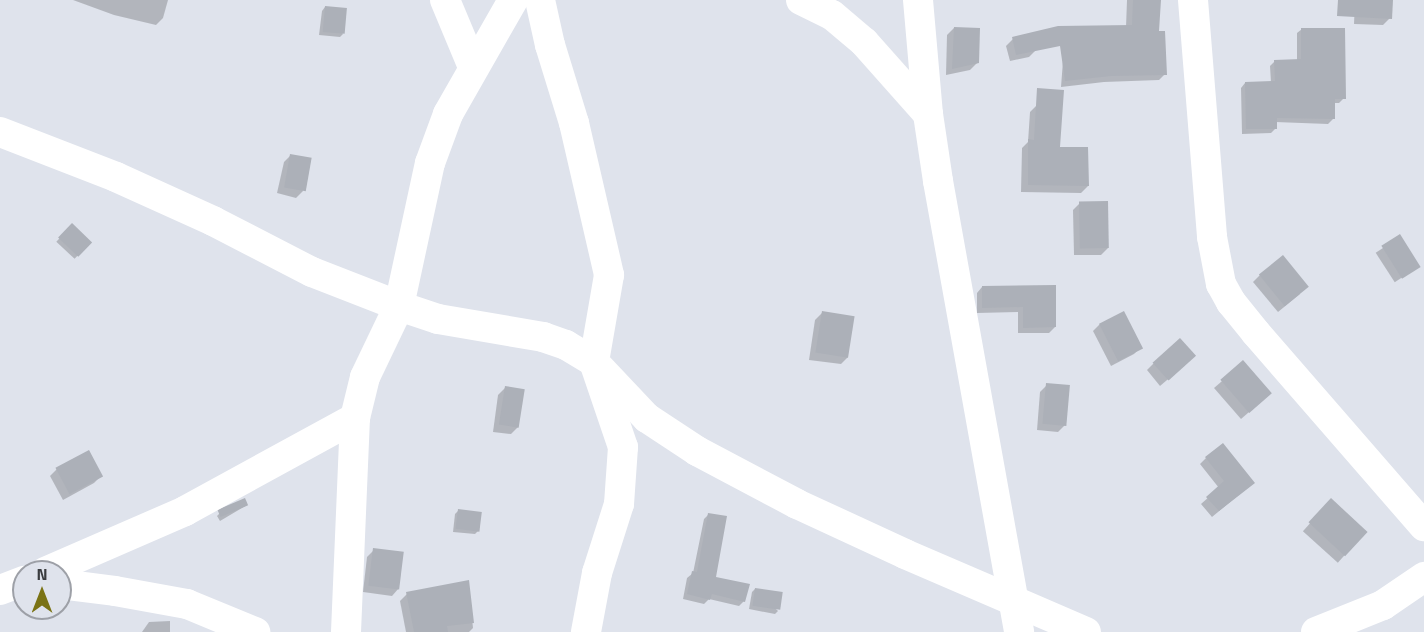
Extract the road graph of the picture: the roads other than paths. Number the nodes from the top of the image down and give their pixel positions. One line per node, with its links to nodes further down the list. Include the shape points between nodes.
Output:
1 (445, 0): 7 (street)
2 (513, 0): 7 (street)
3 (540, 0): 11 (street, via 574,123 609,275)
4 (801, 0): 8 (street, via 832,15 864,42)
5 (918, 0): 8 (street)
6 (1192, 0): 13 (street, via 1212,237 1221,284 1256,333)
7 (473, 67): 10 (street, via 448,114 430,163)
8 (928, 114): 17 (street)
9 (0, 132): 10 (street, via 116,177 312,272)
10 (399, 306): 11 (street, via 478,328 543,337); 12 (street, via 365,377)
11 (594, 362): 17 (street, via 647,418 697,452 797,504); 20 (street, via 623,447 622,483 597,573)
12 (356, 418): 14 (street, via 185,512); 19 (street)
13 (1424, 526)
14 (72, 560)
15 (1424, 577): 23 (street, via 1383,605)
16 (72, 586): 18 (street, via 187,604)
17 (1014, 601): 21 (street); 22 (street)
18 (255, 632)
19 (346, 632)
20 (586, 632)
21 (1018, 632)
22 (1086, 632)
23 (1316, 632)

